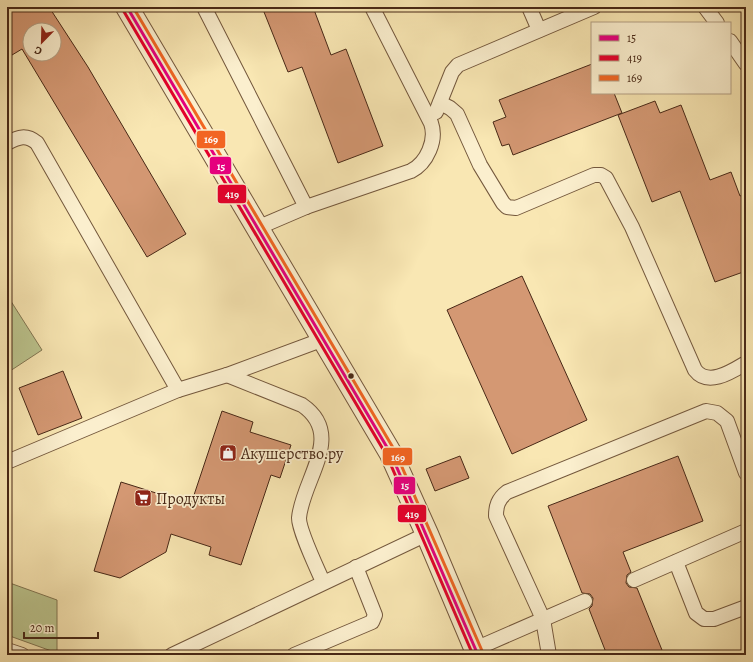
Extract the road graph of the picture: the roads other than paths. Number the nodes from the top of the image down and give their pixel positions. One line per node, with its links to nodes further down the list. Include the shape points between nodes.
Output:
1 (127, 7): 15 (street)
2 (204, 7): 14 (lane)
3 (372, 7): 12 (lane)
4 (529, 7): 8 (lane)
5 (594, 7): 8 (lane)
6 (705, 7): 7 (lane)
7 (716, 22)
8 (539, 30): 11 (lane, via 458,65 452,72)
9 (731, 42): 10 (lane)
10 (746, 64)
11 (440, 104): 12 (lane); 17 (lane, via 457,114 480,165 507,207 516,208 594,175 606,178 632,227 695,370 703,378 710,378 737,369)
12 (431, 123): 14 (lane, via 434,132 432,143 416,168)
13 (7, 143): 19 (lane, via 19,136 37,143)
14 (306, 207): 15 (lane)
15 (257, 228): 16 (street)
16 (324, 339): 18 (lane); 23 (street, via 391,454)
17 (746, 363)
18 (227, 375): 19 (lane); 27 (lane, via 302,405 319,424 321,449 299,519)
19 (178, 390): 20 (lane)
20 (7, 462)
21 (746, 473): 30 (lane, via 727,421 717,413 706,411 501,496 497,503 496,516)
22 (746, 531): 24 (lane)
23 (427, 534): 25 (lane); 32 (street)
24 (676, 562): 26 (lane); 29 (lane, via 696,613 700,616 710,620)
25 (356, 567): 27 (lane); 35 (lane, via 375,616 372,622)
26 (634, 580)
27 (323, 582): 34 (lane)
28 (586, 601): 30 (lane)
29 (746, 607)
30 (544, 619): 32 (lane); 36 (lane)
31 (7, 650): 33 (lane)
32 (476, 652)
33 (22, 655)
34 (172, 655)
35 (294, 655)
36 (550, 655)

